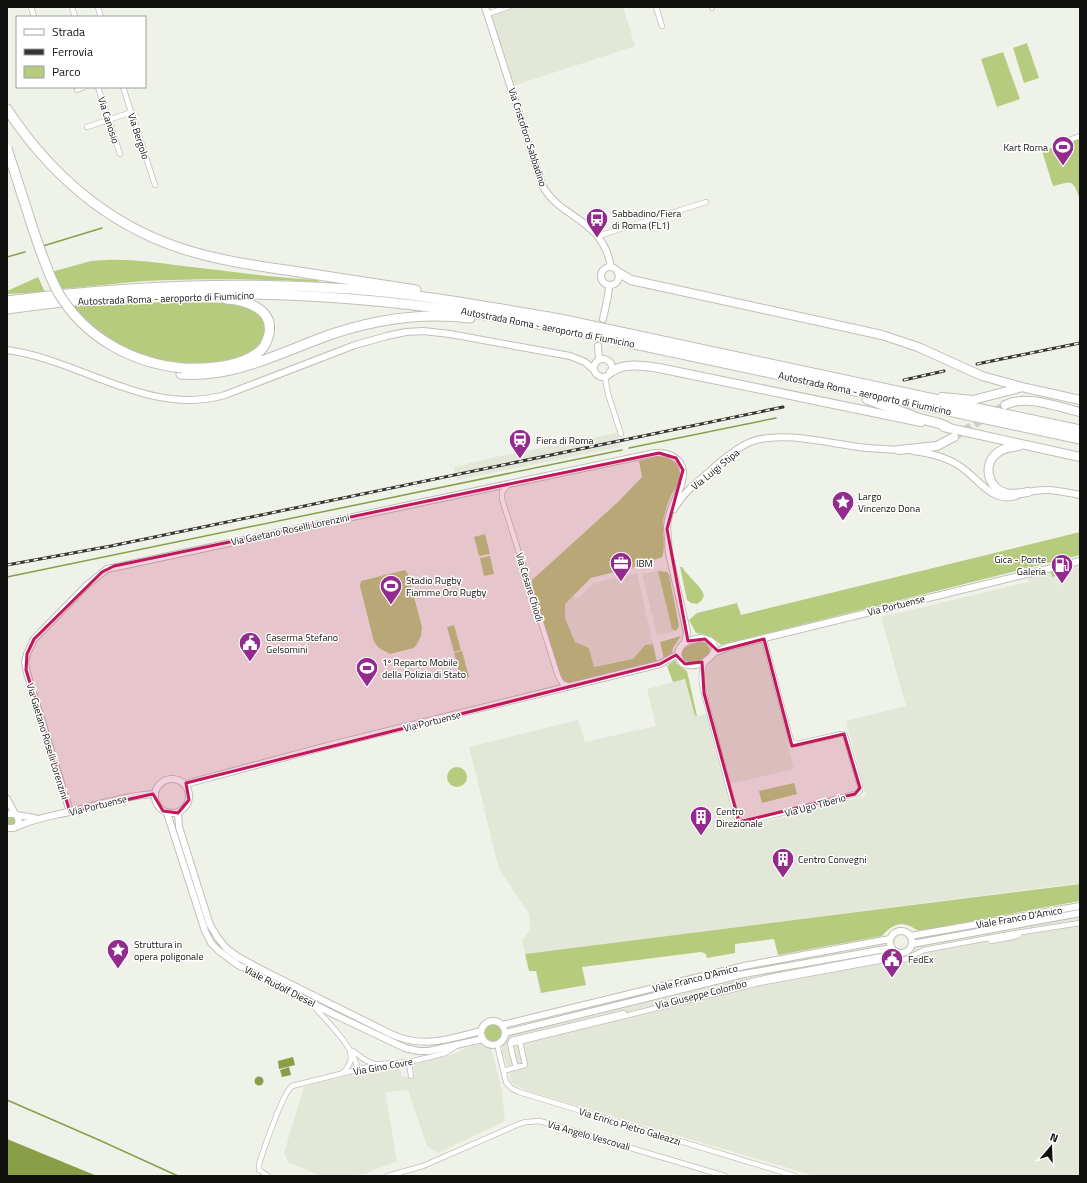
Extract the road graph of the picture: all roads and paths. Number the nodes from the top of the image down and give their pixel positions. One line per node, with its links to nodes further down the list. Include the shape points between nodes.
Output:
1 (485, 7): 4 (street, Via Cristoforo Sabbadino)
2 (508, 7): 4 (street)
3 (656, 7): 5 (street)
4 (487, 14): 21 (street, Via Cristoforo Sabbadino, via 542,185 557,203)
5 (662, 26)
6 (82, 88): 9 (street)
7 (98, 88): 12 (street, Via Canosio)
8 (123, 88): 11 (street, Via Bergolo)
9 (77, 90)
10 (7, 109): 28 (highway, via 42,156 78,191 117,219 165,243 199,254 245,264 508,304)
11 (132, 112): 12 (street); 19 (street, Via Bergolo)
12 (109, 120): 13 (street); 17 (street, Via Canosio)
13 (87, 127)
14 (1080, 136): 15 (street)
15 (1069, 140)
16 (7, 148): 35 (highway, bridge, via 45,264 67,306 91,331 114,348 146,362)
17 (120, 154)
18 (7, 169): 35 (highway, via 42,272 56,299 73,322 94,341 122,358 152,369)
19 (155, 185)
20 (706, 202): 21 (street)
21 (598, 236): 22 (street, Via Cristoforo Sabbadino, via 607,252)
22 (611, 267): 23 (street); 24 (street, via 603,270 600,275 603,283)
23 (619, 273): 24 (street, via 617,282); 38 (highway, via 631,280 882,335 918,347 978,375)
24 (609, 286): 29 (street)
25 (202, 294): 27 (highway, Autostrada Roma - aeroporto di Fiumicino, via 70,301); 30 (highway, Autostrada Roma - aeroporto di Fiumicino, via 350,298); 35 (highway, via 214,299 242,301 258,308 268,320 269,336 262,349 246,359)
26 (7, 301): 28 (highway, Autostrada Roma - aeroporto di Fiumicino, via 74,292 139,288 269,286 397,293 479,304)
27 (7, 309)
28 (560, 319): 39 (highway, Autostrada Roma - aeroporto di Fiumicino)
29 (603, 319)
30 (519, 320): 35 (highway, via 504,322 436,315 393,318 336,333 233,370 206,374); 37 (highway, Autostrada Roma - aeroporto di Fiumicino)
31 (598, 346): 33 (street)
32 (7, 350): 34 (street, via 39,357 149,395 176,400 222,396 359,344 411,332 460,336 570,356 585,362)
33 (599, 359): 34 (street, via 594,363); 36 (street, via 606,359 611,363 612,369)
34 (593, 369): 36 (street, via 599,376)
35 (182, 371)
36 (608, 374): 43 (highway, via 626,366 665,369); 45 (street, via 609,397)
37 (800, 379): 43 (highway); 47 (highway, Autostrada Roma - aeroporto di Fiumicino)
38 (1026, 388): 39 (highway, via 1011,389 973,400); 40 (highway)
39 (928, 398): 44 (highway, Autostrada Roma - aeroporto di Fiumicino)
40 (1080, 400)
41 (1005, 405): 42 (highway, via 1029,400)
42 (1080, 412)
43 (949, 428): 48 (highway)
44 (1080, 430)
45 (621, 434)
46 (954, 437): 49 (highway, via 937,446)
47 (1080, 439)
48 (1033, 447): 50 (highway); 52 (highway, via 1015,447 1000,451 991,459 988,470 991,482 1002,492)
49 (899, 450): 52 (street, Via Luigi Stipa, via 931,454 949,460 966,470 987,490 998,496 1010,497); 54 (street, Via Luigi Stipa, via 789,438 753,441 715,466 685,494 674,510)
50 (1080, 457)
51 (510, 483): 54 (street, Via Gaetano Roselli Lorenzini, via 652,453 668,454 679,461 683,474); 61 (street, Via Cesare Chiodi, via 503,491 502,499 558,678); 65 (street, Via Gaetano Roselli Lorenzini, via 114,566 102,572 36,636 25,662)
52 (1028, 492): 53 (street, via 1048,489)
53 (1080, 495)
54 (667, 529): 57 (street, Via Luigi Stipa, via 669,553 687,632)
55 (1080, 561): 56 (street, Via Portuense)
56 (764, 639): 58 (street, Via Portuense, via 728,647); 60 (street, Via Ugo Tiberio, via 791,742 797,744 845,735 860,786 858,793 744,823 739,822 704,693 701,676)
57 (685, 642): 58 (street, via 705,639 714,645); 59 (street)
58 (714, 653): 60 (street)
59 (678, 654): 60 (street, via 680,662 686,665); 61 (street, Via Portuense, via 662,663)
60 (706, 662)
61 (571, 687): 62 (street, Via Portuense, via 331,745)
62 (184, 784): 63 (street, via 180,780 169,779 159,784); 67 (street, via 188,788 189,800)
63 (154, 794): 65 (street, Via Portuense); 66 (street, via 159,808)
64 (7, 799): 69 (street)
65 (70, 812): 70 (street, Via Portuense)
66 (167, 813): 67 (street); 81 (street, Viale Rudolf Diesel, via 200,917 213,945 233,962)
67 (178, 813): 83 (street, Viale Rudolf Diesel, via 179,826 210,925 220,942 235,955 404,1040 430,1043)
68 (7, 814): 69 (street, Via Portuense)
69 (16, 815): 70 (street, Via Portuense); 71 (street, via 19,821)
70 (41, 818): 71 (street, Via Portuense)
71 (16, 827): 72 (street, Via Portuense)
72 (7, 828)
73 (1080, 906): 76 (street, Viale Franco D'Amico)
74 (1080, 913): 78 (street, Viale Franco D'Amico)
75 (1080, 923): 80 (street, Via Giuseppe Colombo, via 924,950 905,960)
76 (910, 936): 77 (street, via 901,930 894,933); 78 (street)
77 (890, 940): 79 (street); 82 (street, Viale Franco D'Amico, via 749,965)
78 (912, 944): 79 (street, via 908,951 901,953)
79 (891, 948): 84 (street, Viale Franco D'Amico, via 752,972)
80 (896, 960): 86 (street, Via Giuseppe Colombo, via 756,983); 88 (street, Via Giuseppe Colombo, via 882,956 750,982 513,1040)
81 (311, 1003): 89 (street, Viale Rudolf Diesel, via 404,1048 429,1051); 90 (street)
82 (502, 1025): 83 (street, via 492,1021 485,1024); 84 (street)
83 (481, 1031): 85 (street)
84 (505, 1033): 87 (street, via 503,1040)
85 (483, 1039): 87 (street, via 489,1044); 89 (street, Viale Rudolf Diesel)
86 (520, 1042): 88 (street, Via Giuseppe Colombo); 93 (street, via 525,1065)
87 (497, 1044): 95 (street, Via Enrico Pietro Galeazzi)
88 (510, 1044): 93 (street)
89 (457, 1045): 91 (street, Via Gino Covre, via 443,1054)
90 (348, 1047): 92 (street); 94 (street); 96 (street, via 351,1060)
91 (409, 1062): 92 (street, Via Gino Covre); 97 (street)
92 (377, 1065): 94 (street, Via Gino Covre)
93 (516, 1068): 95 (street)
94 (358, 1069): 96 (street, Via Gino Covre)
95 (503, 1071): 101 (street, Via Enrico Pietro Galeazzi, via 506,1082 519,1092)
96 (343, 1073): 98 (street, Via Gino Covre, via 290,1087 258,1164 260,1172)
97 (411, 1076)
98 (268, 1176)
99 (388, 1176): 100 (street, Via Angelo Vescovali, via 423,1166 519,1124 540,1121)
100 (725, 1176)
101 (795, 1176)

